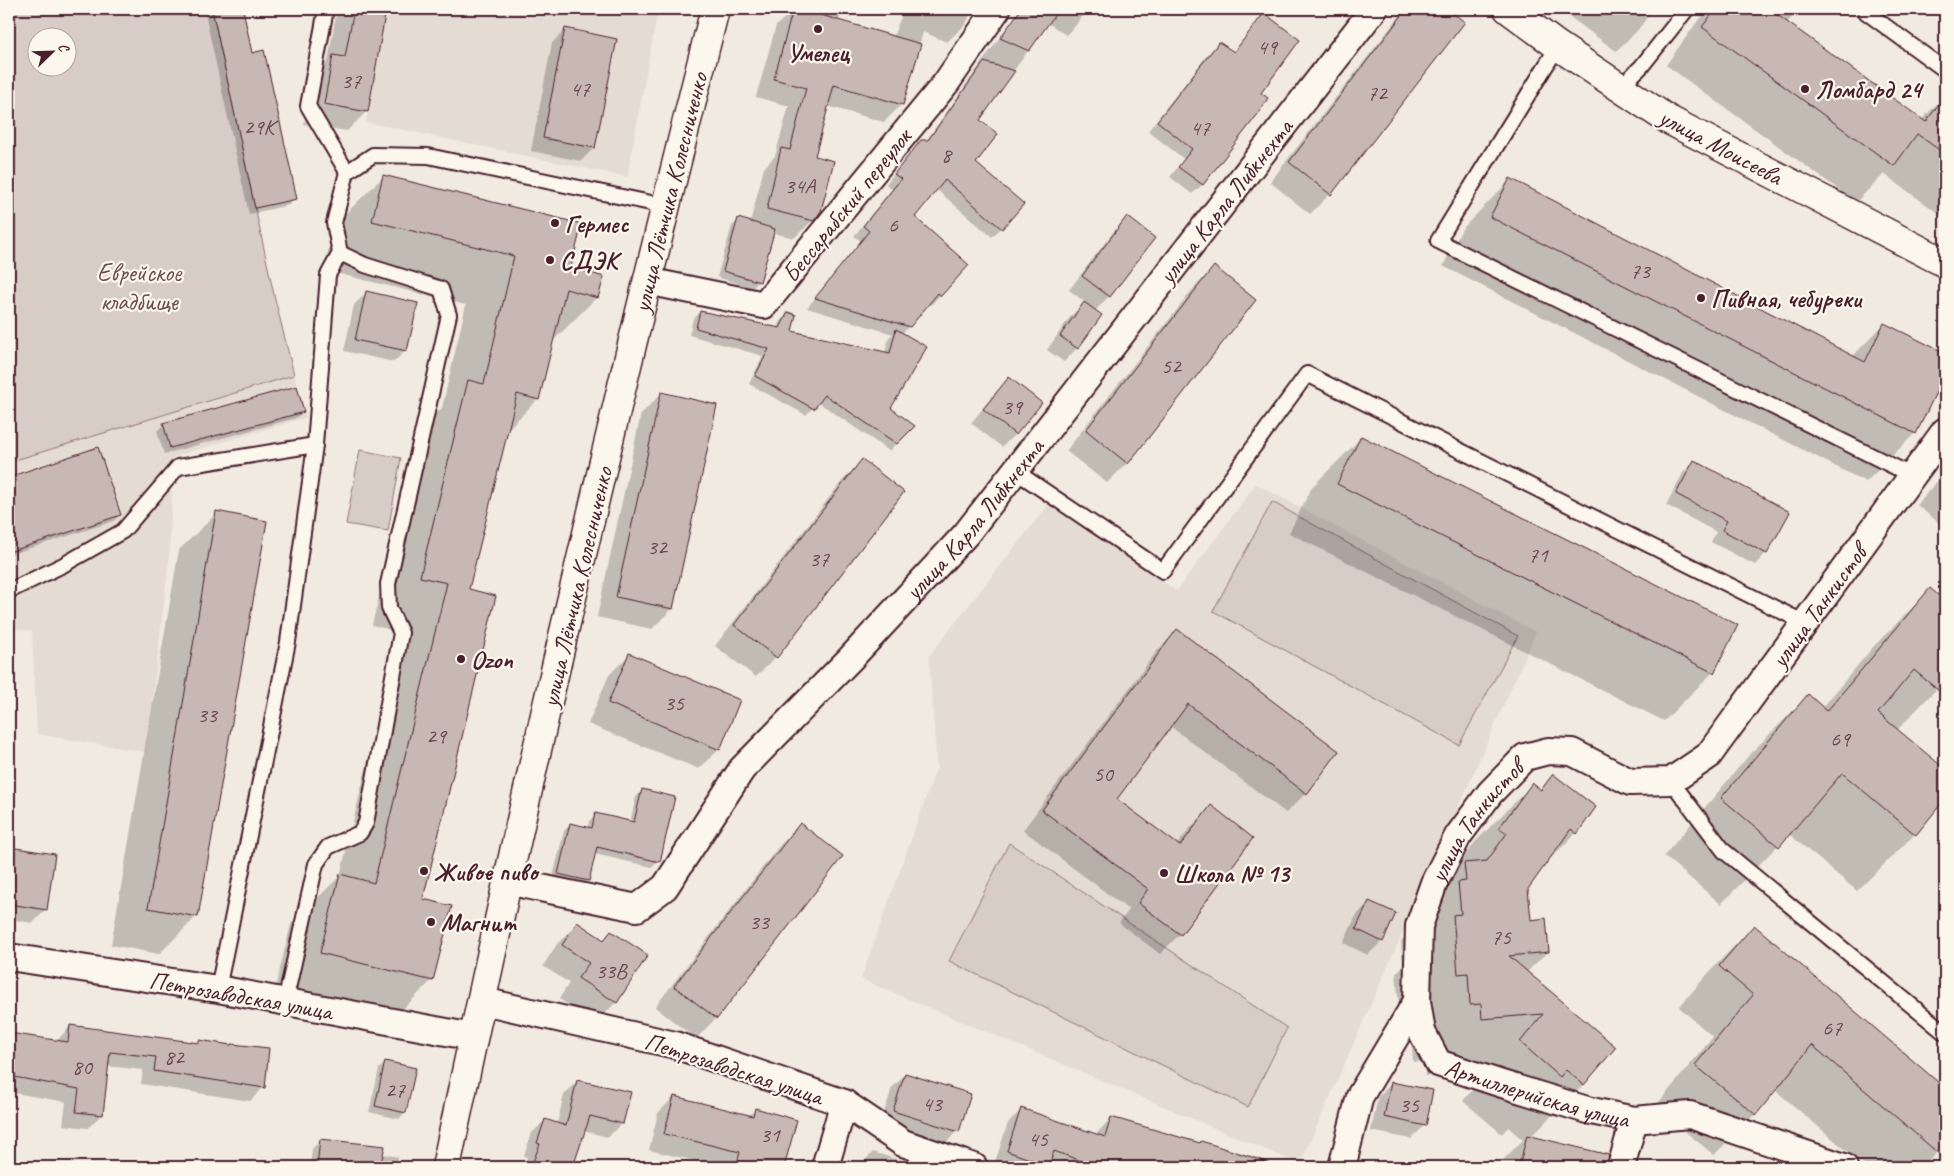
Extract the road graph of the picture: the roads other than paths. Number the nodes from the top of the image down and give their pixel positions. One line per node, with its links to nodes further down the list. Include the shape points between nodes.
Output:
1 (326, 9): 11 (lane, via 308,106)
2 (715, 9): 12 (street, улица Лётчика Колесниченко)
3 (997, 9): 15 (street, Бессарабский переулок, via 946,83 764,305)
4 (1374, 9): 18 (street, улица Карла Либкнехта)
5 (1508, 9): 8 (street, улица Моисеева)
6 (1687, 9): 10 (lane)
7 (1869, 9): 9 (lane, via 1866,12)
8 (1558, 46): 10 (street, улица Моисеева); 19 (lane, via 1438,241)
9 (1945, 70)
10 (1620, 88): 14 (street, улица Моисеева, via 1667,120)
11 (347, 172): 12 (lane, via 373,155 428,156); 13 (lane, via 334,223)
12 (665, 206): 15 (street, улица Лётчика Колесниченко)
13 (340, 253): 17 (lane, via 328,275); 28 (lane, via 365,265 441,289 449,315 388,584 389,608 401,634 366,823 360,833 328,847 316,864)
14 (1945, 264)
15 (647, 281): 23 (street, улица Лётчика Колесниченко)
16 (1945, 431): 19 (street, улица Танкистов)
17 (315, 445): 20 (lane, via 178,467 123,531); 25 (lane, via 288,642)
18 (1015, 471): 21 (lane, via 1163,571 1307,374); 23 (street, улица Карла Либкнехта, via 966,534 850,660 742,769 665,887 637,908)
19 (1912, 476): 21 (street, улица Танкистов)
20 (9, 592)
21 (1805, 623): 22 (street, улица Танкистов, via 1708,756)
22 (1671, 781): 27 (street, улица Танкистов, via 1630,782 1572,752 1548,751 1525,757 1490,793 1458,836 1434,883 1419,926); 29 (lane, via 1724,851)
23 (508, 881): 26 (street, улица Лётчика Колесниченко)
24 (9, 957): 25 (street, Петрозаводская улица)
25 (218, 989): 28 (street, Петрозаводская улица)
26 (483, 1001): 30 (street, улица Лётчика Колесниченко); 31 (street, Петрозаводская улица, via 675,1045)
27 (1417, 1001): 32 (street, Артиллерийская улица, via 1422,1032 1438,1063 1588,1110); 36 (street, улица Танкистов, via 1360,1096)
28 (285, 1002): 30 (street, Петрозаводская улица)
29 (1945, 1033)
30 (473, 1037): 33 (street, улица Лётчика Колесниченко)
31 (844, 1103): 34 (street); 35 (street, Петрозаводская улица, via 903,1143)
32 (1634, 1120): 37 (street); 38 (street, Артиллерийская улица, via 1690,1115)
33 (446, 1167)
34 (825, 1167)
35 (974, 1167)
36 (1342, 1167)
37 (1622, 1167)
38 (1844, 1167)

